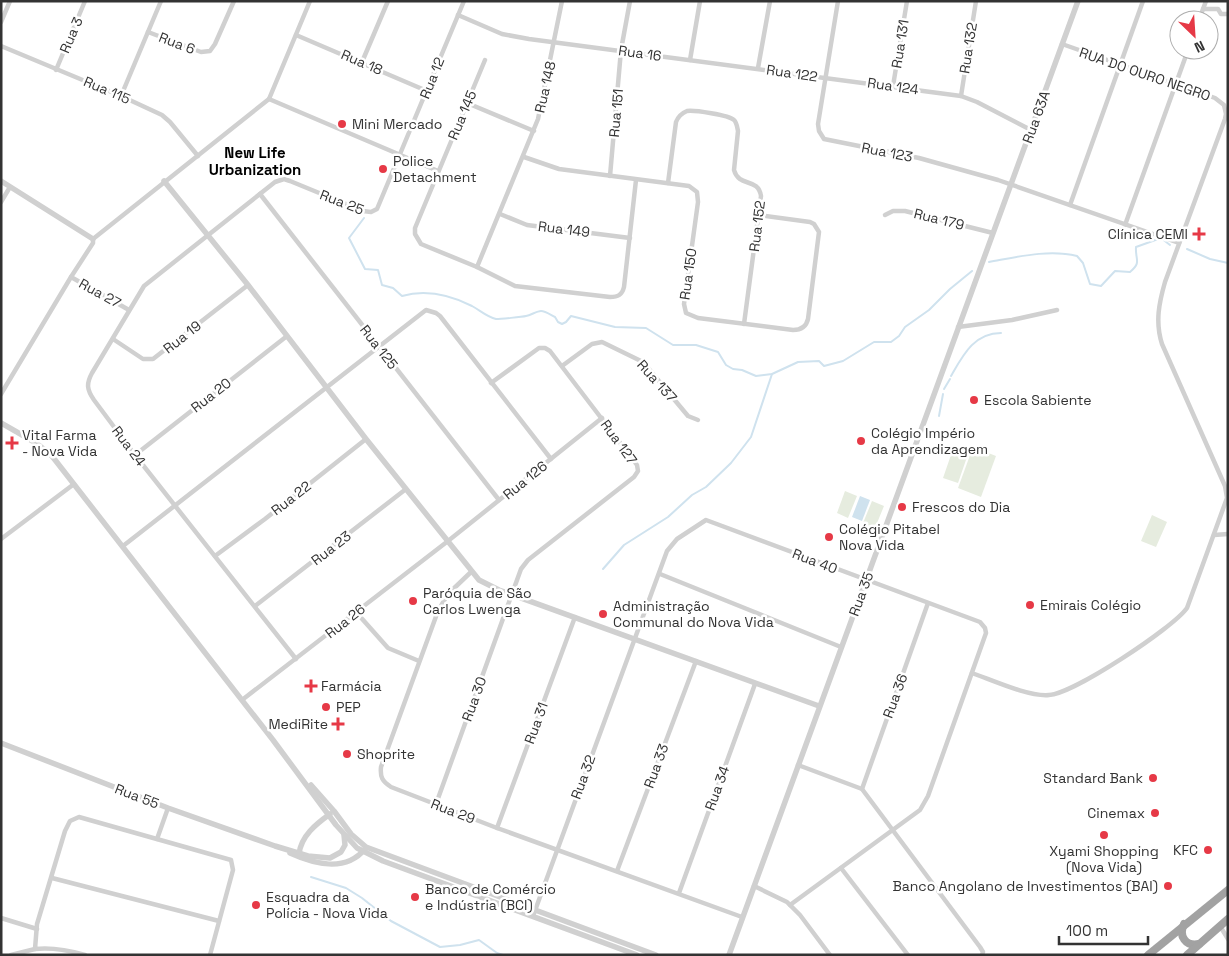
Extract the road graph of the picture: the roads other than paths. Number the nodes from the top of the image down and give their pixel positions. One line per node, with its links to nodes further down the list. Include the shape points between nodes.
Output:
1 (10, 1): 21 (street)
2 (85, 1): 34 (street, Rua 3)
3 (161, 1): 22 (street)
4 (234, 1): 22 (street, Rua 6, via 210,51 201,52)
5 (310, 1): 23 (street)
6 (388, 1): 31 (street)
7 (464, 1): 20 (street, Rua 12)
8 (562, 1): 24 (street, Rua 148)
9 (630, 1): 27 (street, Rua 151)
10 (700, 1): 29 (street)
11 (770, 1): 33 (street)
12 (838, 1): 35 (street)
13 (907, 1): 37 (street, Rua 131)
14 (976, 1): 40 (street, Rua 132)
15 (1078, 1): 25 (street, Rua 63A)
16 (1143, 1): 32 (street)
17 (1206, 1): 18 (street)
18 (1203, 9): 19 (street, via 1218,9 1222,14)
19 (1228, 14)
20 (458, 16): 24 (street, Rua 16, via 502,34); 38 (street, Rua 12)
21 (1, 22)
22 (148, 32): 39 (street)
23 (296, 35): 31 (street, Rua 18); 41 (street)
24 (555, 41): 27 (street, Rua 16); 44 (street, Rua 148)
25 (1062, 44): 32 (street, RUA DO OURO NEGRO); 43 (street, Rua 63A)
26 (1, 46): 34 (street, Rua 115)
27 (621, 50): 29 (street, Rua 16); 49 (street, Rua 151)
28 (485, 60): 42 (street, Rua 145)
29 (690, 60): 33 (street, Rua 16)
30 (1184, 60): 36 (street)
31 (362, 62): 38 (street, Rua 18)
32 (1119, 65): 36 (street, RUA DO OURO NEGRO); 58 (street)
33 (758, 68): 35 (street, Rua 122)
34 (56, 70): 39 (street, Rua 115)
35 (826, 78): 37 (street, Rua 124); 54 (street, Rua 123, via 818,128 827,140 919,158)
36 (1175, 83): 62 (street); 67 (street, RUA DO OURO NEGRO, via 1221,101 1226,114)
37 (893, 86): 40 (street, Rua 124)
38 (427, 91): 45 (street, Rua 12)
39 (121, 96): 46 (street, Rua 115, via 166,119)
40 (960, 96): 43 (street, Rua 124)
41 (269, 98): 45 (street); 46 (street)
42 (467, 103): 44 (street); 48 (street, Rua 145)
43 (1031, 130): 54 (street, Rua 63A)
44 (534, 131): 47 (street, Rua 148)
45 (401, 154): 48 (street); 56 (street, Rua 25, via 379,205 371,212 363,212 284,179)
46 (198, 156): 52 (street)
47 (524, 156): 49 (street, Rua 150, via 558,169); 59 (street, Rua 148)
48 (438, 171): 68 (street, Rua 145, via 415,234 421,244)
49 (610, 176): 50 (street, Rua 150)
50 (636, 180): 53 (street, Rua 150); 65 (street)
51 (1, 181): 55 (street)
52 (164, 182): 64 (street); 66 (street)
53 (668, 183): 60 (street, Rua 152, via 679,117 691,111 730,117 736,122 738,131 734,170 738,179 752,183 760,190); 73 (street, Rua 150, via 694,188 698,197 685,310 689,316)
54 (1011, 184): 58 (street, Rua 123); 63 (street, Rua 63A)
55 (10, 187): 57 (street); 66 (street)
56 (260, 194): 64 (street, Rua 25); 77 (street, Rua 125)
57 (1, 202)
58 (1070, 205): 62 (street, Rua 123)
59 (500, 214): 65 (street, Rua 149, via 527,225); 68 (street, Rua 148)
60 (759, 215): 73 (street, Rua 152); 73 (street, Rua 150, via 810,222 818,229 808,320 805,326 796,330)
61 (884, 215): 63 (street, Rua 179, via 905,211)
62 (1125, 225): 67 (street, Rua 123)
63 (993, 233): 74 (street, Rua 35)
64 (207, 234): 70 (street); 71 (street, Rua 24, via 148,281)
65 (630, 238): 68 (street, via 624,287 621,294 614,297 515,286)
66 (94, 239): 69 (street)
67 (1179, 243): 92 (street, RUA DO OURO NEGRO, via 1158,305 1159,334 1226,486 1227,498)
68 (477, 267)
69 (71, 277): 71 (street, Rua 27); 81 (street)
70 (248, 285): 75 (street); 76 (street, Rua 19, via 153,359 139,358)
71 (129, 310): 76 (street, Rua 24)
72 (1057, 310): 74 (street)
73 (744, 324)
74 (958, 327): 103 (street, Rua 35)
75 (287, 336): 80 (street); 86 (street, Rua 20)
76 (113, 339): 86 (street, Rua 24, via 87,385 94,400)
77 (379, 346): 79 (street, via 422,312 431,310 440,316); 80 (street); 90 (street, Rua 125)
78 (562, 366): 79 (street, Rua 127, via 550,351 539,348); 82 (street, Rua 127); 83 (street, Rua 137, via 592,344 602,342 643,362 688,416)
79 (491, 383): 87 (street)
80 (326, 387): 85 (street); 91 (street)
81 (1, 394)
82 (602, 418): 87 (street, Rua 126); 104 (street, Rua 127, via 637,465 637,474 525,563)
83 (698, 420)
84 (1, 422): 88 (street, via 47,452)
85 (366, 439): 89 (street); 100 (street, Rua 22)
86 (135, 455): 91 (street, Rua 24)
87 (551, 459): 90 (street, Rua 126)
88 (74, 484): 97 (street); 99 (street)
89 (406, 489): 98 (street); 106 (street, Rua 23)
90 (499, 500): 98 (street, Rua 126)
91 (176, 506): 99 (street); 100 (street, Rua 24)
92 (1222, 513): 93 (street); 96 (street, RUA DO OURO NEGRO)
93 (1228, 518)
94 (706, 520): 102 (street, Rua 32, via 672,544); 103 (street, Rua 40)
95 (1228, 534): 96 (street)
96 (1214, 536): 114 (street, RUA DO OURO NEGRO, via 1184,613 1104,670 1051,695 1027,692)
97 (1, 539)
98 (448, 542): 101 (street); 107 (street, Rua 26)
99 (123, 546): 116 (street)
100 (215, 556): 106 (street, Rua 24)
101 (471, 572): 104 (street, via 485,583); 112 (street, Rua 29, via 443,600)
102 (660, 574): 109 (street, Rua 32); 110 (street)
103 (865, 580): 105 (street, Rua 40); 110 (street, Rua 35)
104 (512, 594): 108 (street); 121 (street, Rua 30)
105 (928, 603): 114 (street, Rua 40, via 980,622 985,628 986,637); 120 (street, Rua 36)
106 (255, 606): 111 (street, Rua 24)
107 (356, 612): 111 (street, Rua 26); 112 (street, via 388,648)
108 (574, 617): 109 (street); 124 (street, Rua 31)
109 (635, 639): 113 (street); 128 (street, Rua 32)
110 (841, 647): 117 (street, Rua 35)
111 (296, 659): 116 (street, Rua 26)
112 (419, 661): 121 (street, Rua 29, via 380,775 391,787)
113 (696, 661): 115 (street); 132 (street, Rua 33)
114 (972, 673): 125 (street, via 924,804 918,813)
115 (755, 684): 117 (street); 136 (street, Rua 34)
116 (242, 700): 123 (street)
117 (819, 706): 119 (street, Rua 35)
118 (1, 743): 122 (street, Rua 55)
119 (798, 765): 120 (street); 134 (street, Rua 35)
120 (862, 789): 125 (street)
121 (436, 804): 124 (street, Rua 29)
122 (168, 808): 127 (street); 130 (street, Rua 55)
123 (332, 813): 126 (street); 129 (street); 130 (street, via 306,836)
124 (497, 828): 128 (street, Rua 29)
125 (892, 831): 131 (street); 157 (street, via 980,947)
126 (344, 835): 129 (street); 130 (street, via 346,843 334,857)
127 (157, 839): 133 (street, via 79,817 72,819 65,831); 142 (street, via 232,862 233,870)
128 (557, 849): 132 (street, Rua 29); 138 (street, Rua 32)
129 (364, 850): 130 (street, via 352,859 330,865 314,863); 138 (street)
130 (299, 855)
131 (841, 868): 137 (street); 156 (street)
132 (617, 871): 136 (street, Rua 29)
133 (52, 878): 142 (street); 145 (street)
134 (754, 886): 137 (street); 139 (street, Rua 35)
135 (1228, 890): 143 (highway)
136 (679, 894): 139 (street, Rua 29)
137 (790, 905): 155 (street)
138 (534, 913): 152 (street); 153 (street)
139 (742, 917): 154 (street, Rua 35)
140 (1, 918): 145 (street)
141 (1228, 919): 144 (highway)
142 (219, 921): 151 (street)
143 (1186, 923): 147 (highway, via 1182,932 1185,941 1195,945); 158 (highway)
144 (1220, 926): 146 (street); 147 (highway)
145 (37, 929): 148 (street)
146 (1228, 939)
147 (1202, 942): 160 (highway)
148 (35, 949): 149 (street); 150 (street, via 46,947)
149 (11, 955)
150 (85, 955)
151 (210, 955)
152 (637, 955)
153 (656, 955)
154 (729, 955)
155 (830, 955)
156 (908, 955)
157 (982, 955)
158 (1148, 955): 159 (highway)
159 (1162, 955)
160 (1187, 955)

